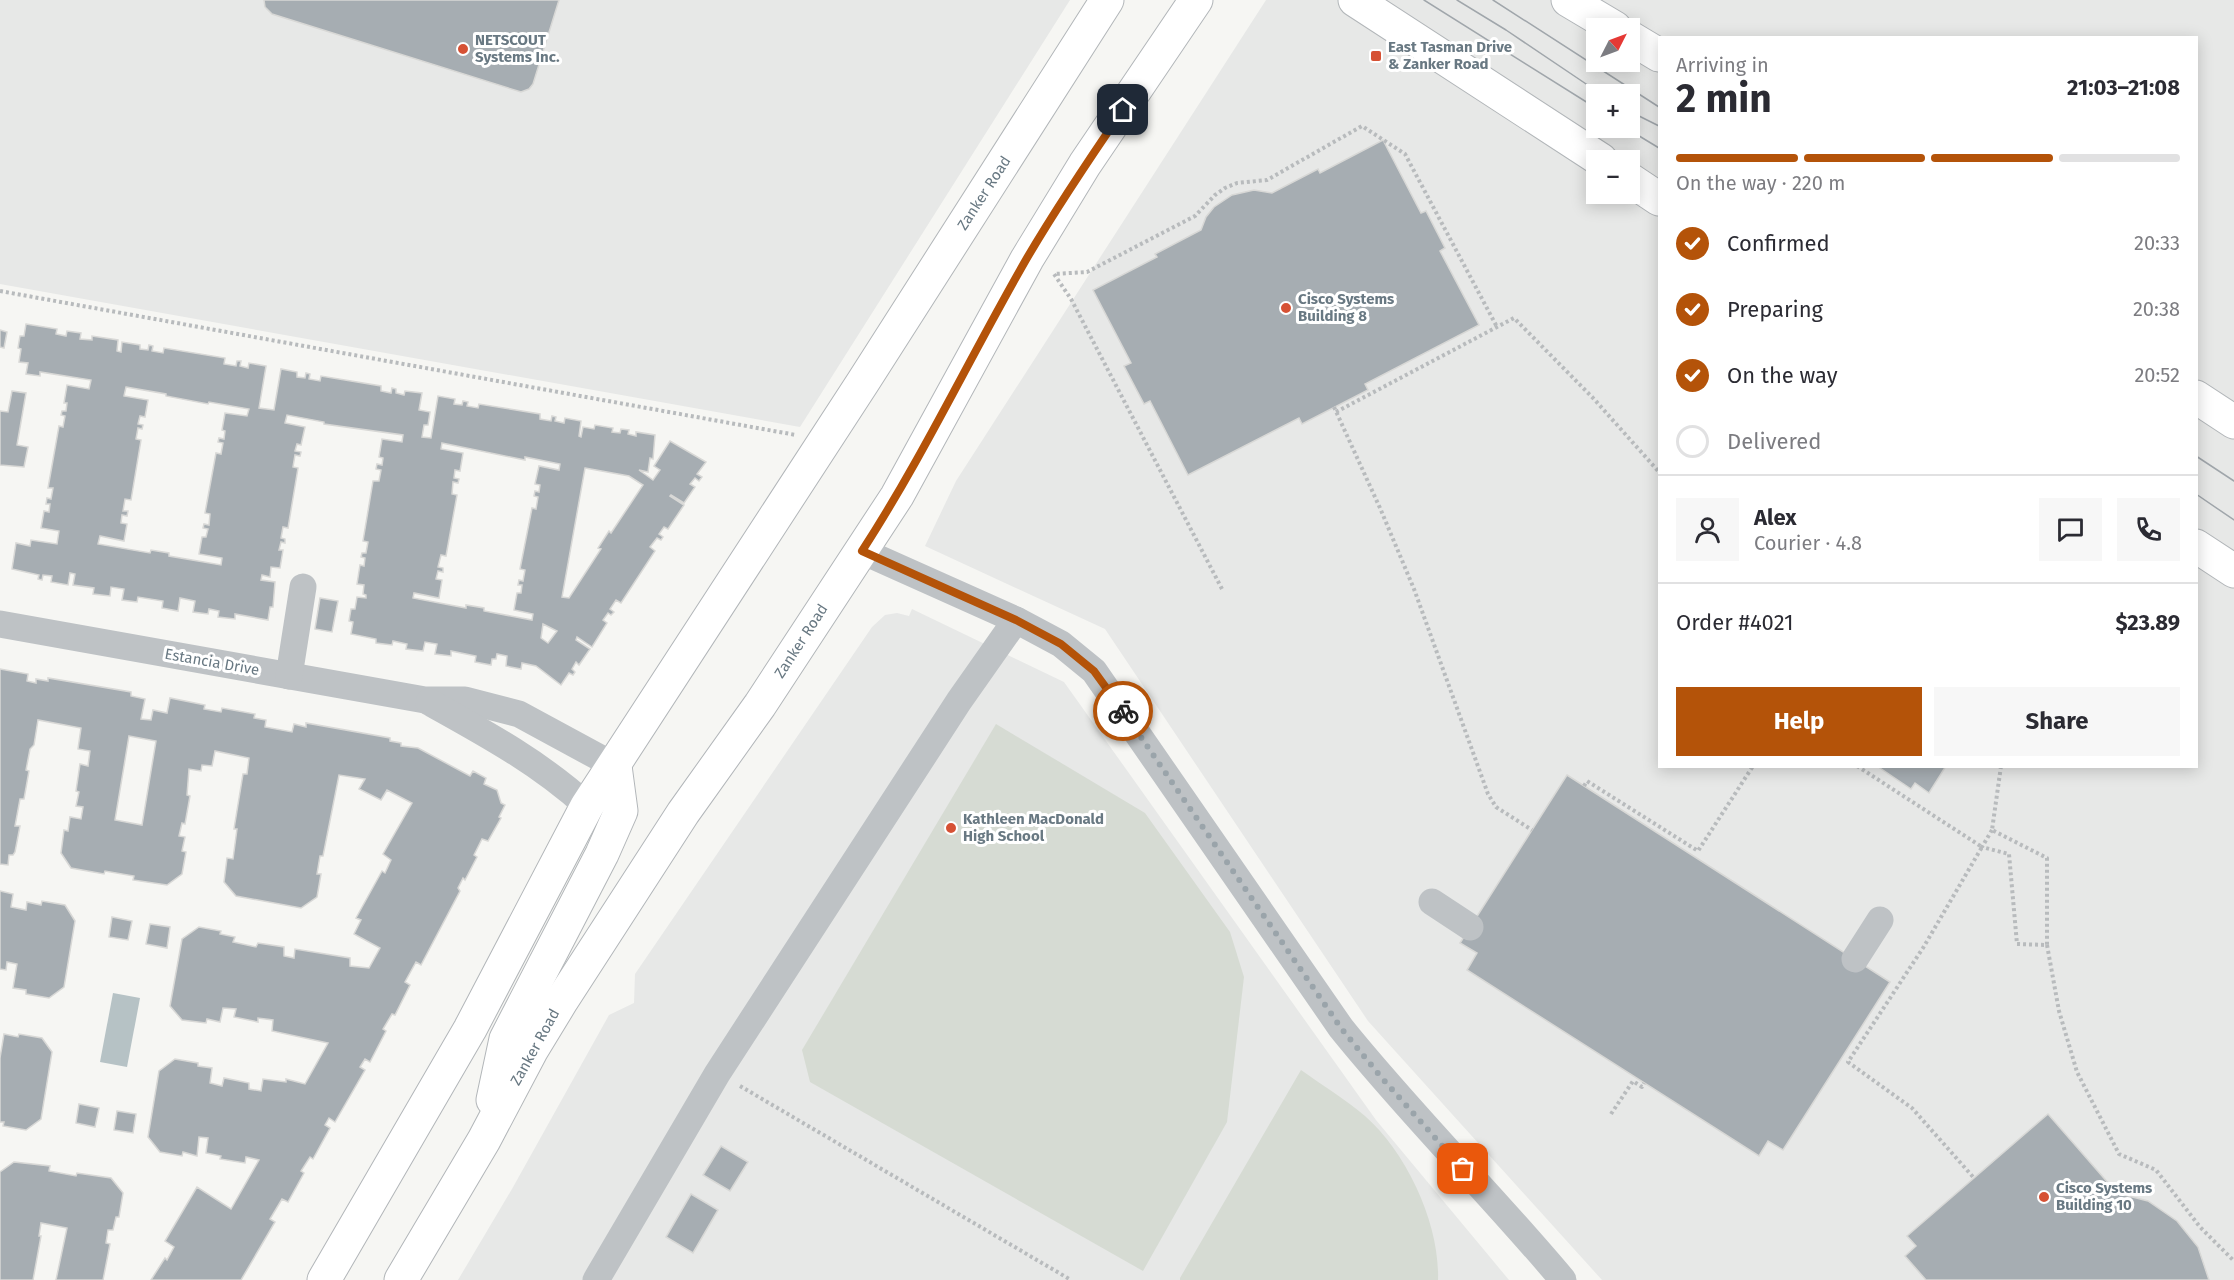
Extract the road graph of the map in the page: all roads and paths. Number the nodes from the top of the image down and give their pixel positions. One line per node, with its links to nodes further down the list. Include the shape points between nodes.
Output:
1 (1107, 0): 16 (main road, Zanker Road)
2 (1221, 0): 5 (main road)
3 (1355, 0): 9 (main road)
4 (1568, 0): 6 (main road)
5 (1192, 7): 19 (main road, Zanker Road, via 1085,164 1027,258 897,496)
6 (1598, 18)
7 (1640, 44): 8 (main road)
8 (1658, 54)
9 (1586, 151)
10 (1640, 186): 11 (main road)
11 (1658, 198)
12 (0, 291): 16 (path)
13 (1497, 327): 17 (path, via 1514,318); 22 (path, via 1405,154 1362,126 1267,180 1225,188 1195,216 1087,272 1054,274 1071,299); 33 (path, via 1335,410 1414,589 1488,794 1496,807)
14 (2198, 398): 15 (main road)
15 (2234, 422)
16 (825, 440): 27 (main road, Zanker Road)
17 (1658, 471)
18 (2198, 547): 20 (main road)
19 (862, 551): 23 (street); 44 (main road, Zanker Road, via 598,943 531,1051)
20 (2234, 571)
21 (303, 587): 25 (street)
22 (1222, 588)
23 (1016, 620): 49 (street, via 958,701 717,1074); 51 (street, via 1061,644 1094,671 1341,1028)
24 (0, 624): 25 (street, Estancia Drive)
25 (289, 676): 26 (street, Estancia Drive)
26 (425, 700): 27 (street, Estancia Drive, via 465,700 519,714); 32 (street, Estancia Drive, via 496,739 561,782)
27 (615, 766): 32 (main road, Zanker Road); 44 (main road, via 621,811 506,1039)
28 (1752, 768): 31 (path, via 1698,851 1587,781)
29 (1860, 768): 35 (path)
30 (2001, 768): 34 (path)
31 (1584, 786)
32 (587, 806): 47 (main road, Zanker Road, via 470,1029)
33 (1532, 830)
34 (1992, 830): 35 (path); 39 (path, via 2047,858)
35 (1982, 848): 39 (path, via 2009,854 2017,944); 45 (path, via 1923,948 1848,1062 1912,1108)
36 (1432, 902): 38 (street)
37 (1880, 920): 40 (street)
38 (1470, 927)
39 (2047, 945): 46 (path, via 2059,1011 2077,1072 2119,1154 2156,1170 2200,1227)
40 (1855, 959)
41 (1644, 1083): 43 (path, via 1642,1087 1633,1081)
42 (740, 1086): 50 (path)
43 (1611, 1114)
44 (484, 1140): 48 (main road, Zanker Road)
45 (1974, 1178)
46 (2234, 1261)
47 (324, 1280)
48 (401, 1280)
49 (596, 1280)
50 (1071, 1280)
51 (1563, 1280)

